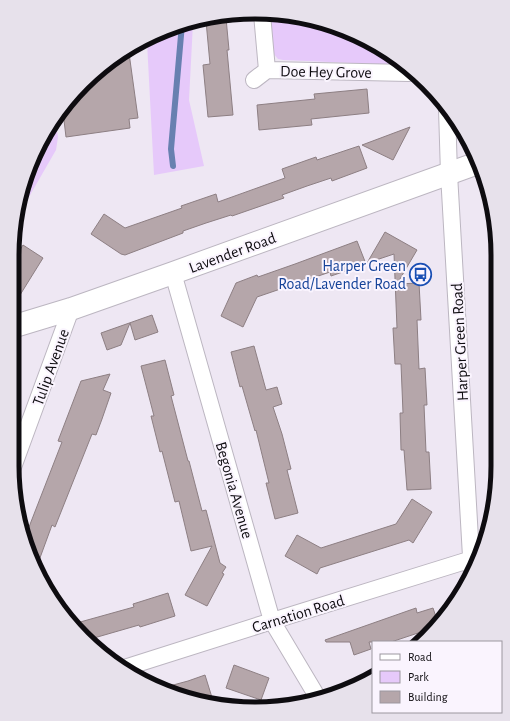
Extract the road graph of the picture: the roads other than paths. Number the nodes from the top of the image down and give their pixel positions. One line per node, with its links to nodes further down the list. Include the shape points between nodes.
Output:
1 (262, 19): 2 (street, Doe Hey Grove)
2 (267, 70): 3 (street, Doe Hey Grove); 4 (street, Doe Hey Grove)
3 (405, 73)
4 (254, 80)
5 (447, 119): 7 (street, Harper Green Road)
6 (473, 165): 7 (street, Lavender Road)
7 (449, 174): 8 (street, Lavender Road); 12 (street, Harper Green Road)
8 (173, 273): 9 (street, Lavender Road); 14 (street, Begonia Avenue)
9 (71, 308): 10 (street, Lavender Road); 11 (street, Tulip Avenue)
10 (19, 325)
11 (19, 451)
12 (472, 559)
13 (468, 568): 14 (street, Carnation Road)
14 (272, 621): 15 (street, Carnation Road); 16 (street, Begonia Avenue)
15 (130, 666)
16 (316, 694)

